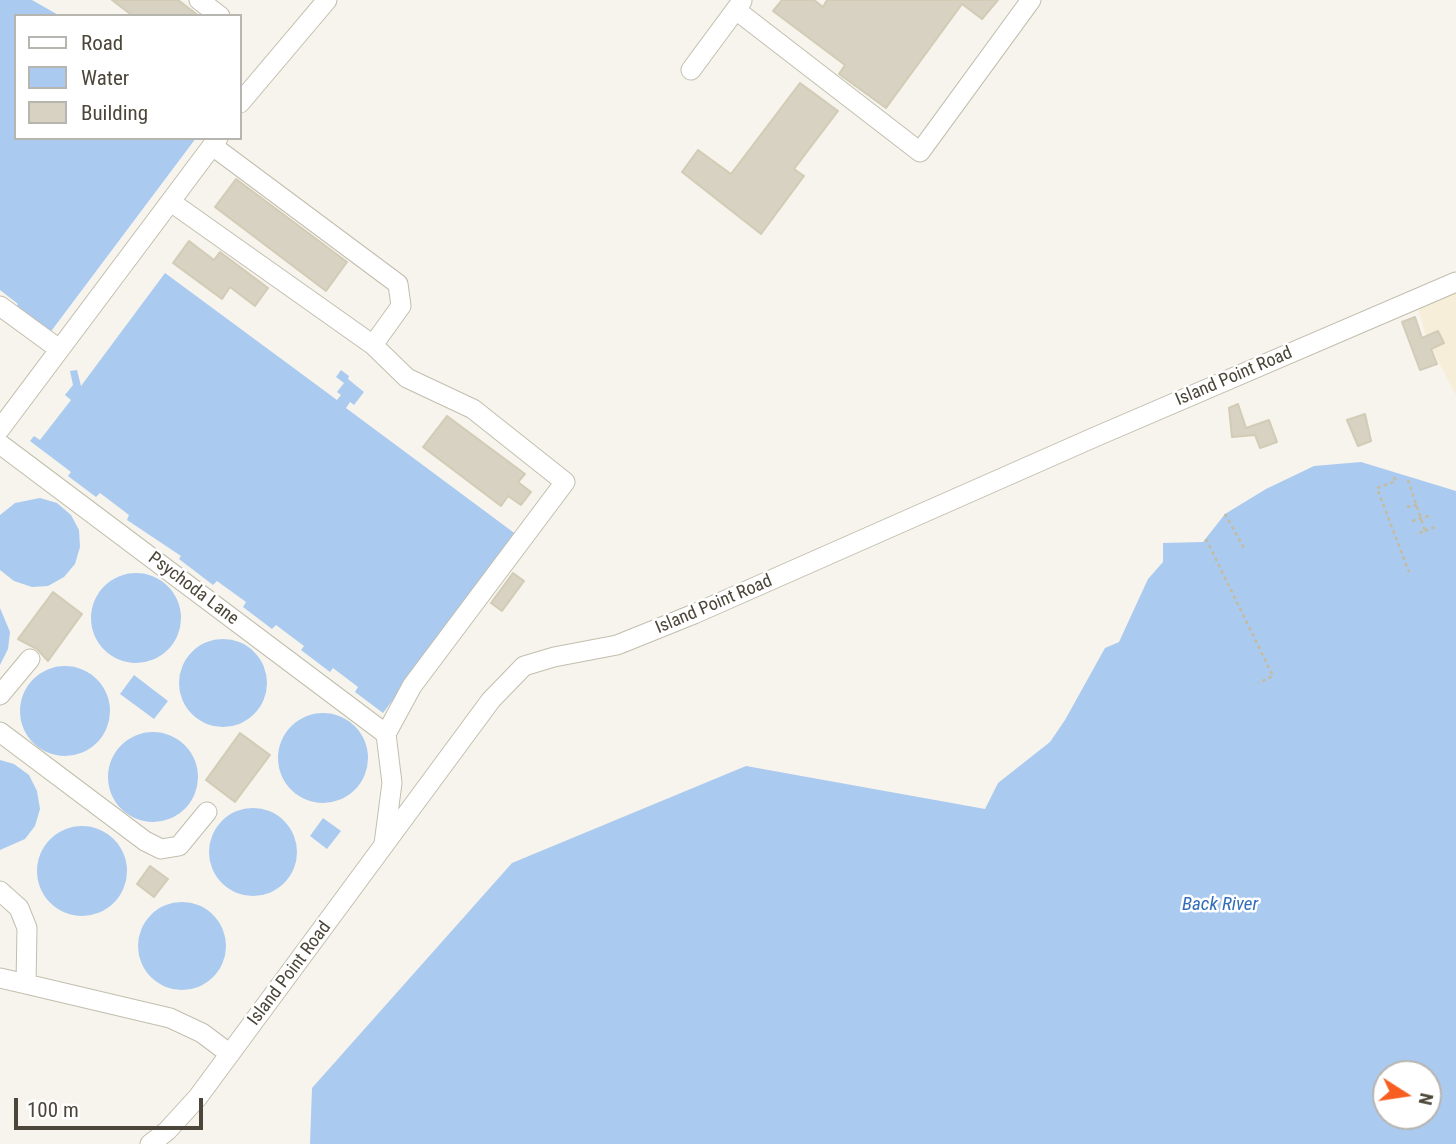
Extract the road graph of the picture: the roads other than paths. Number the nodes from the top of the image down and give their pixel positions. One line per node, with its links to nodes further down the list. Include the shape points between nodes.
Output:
1 (199, 0): 5 (street)
2 (327, 0): 7 (street)
3 (1031, 0): 4 (street, via 920,152)
4 (739, 5): 6 (street)
5 (217, 14)
6 (691, 70)
7 (242, 101)
8 (216, 143): 9 (street); 12 (street, via 398,284 401,306)
9 (171, 202): 12 (street); 13 (street)
10 (1456, 282): 21 (street, Island Point Road, via 683,619 617,645 524,666 491,700)
11 (0, 306): 13 (street)
12 (373, 345): 19 (street, via 407,377 473,410 565,482 412,686)
13 (59, 349): 14 (street)
14 (0, 429)
15 (0, 444): 19 (street, Psychoda Lane)
16 (30, 659): 17 (street)
17 (0, 695)
18 (0, 732): 20 (street, via 161,849 179,846)
19 (386, 734): 21 (street, via 392,783)
20 (207, 813)
21 (383, 847): 25 (street, Island Point Road)
22 (0, 891): 24 (street, via 19,908 27,928)
23 (0, 978): 24 (street)
24 (26, 984): 25 (street, via 170,1018 202,1033)
25 (230, 1054): 26 (street, Island Point Road)
26 (168, 1138): 27 (street, Island Point Road)
27 (150, 1144)

